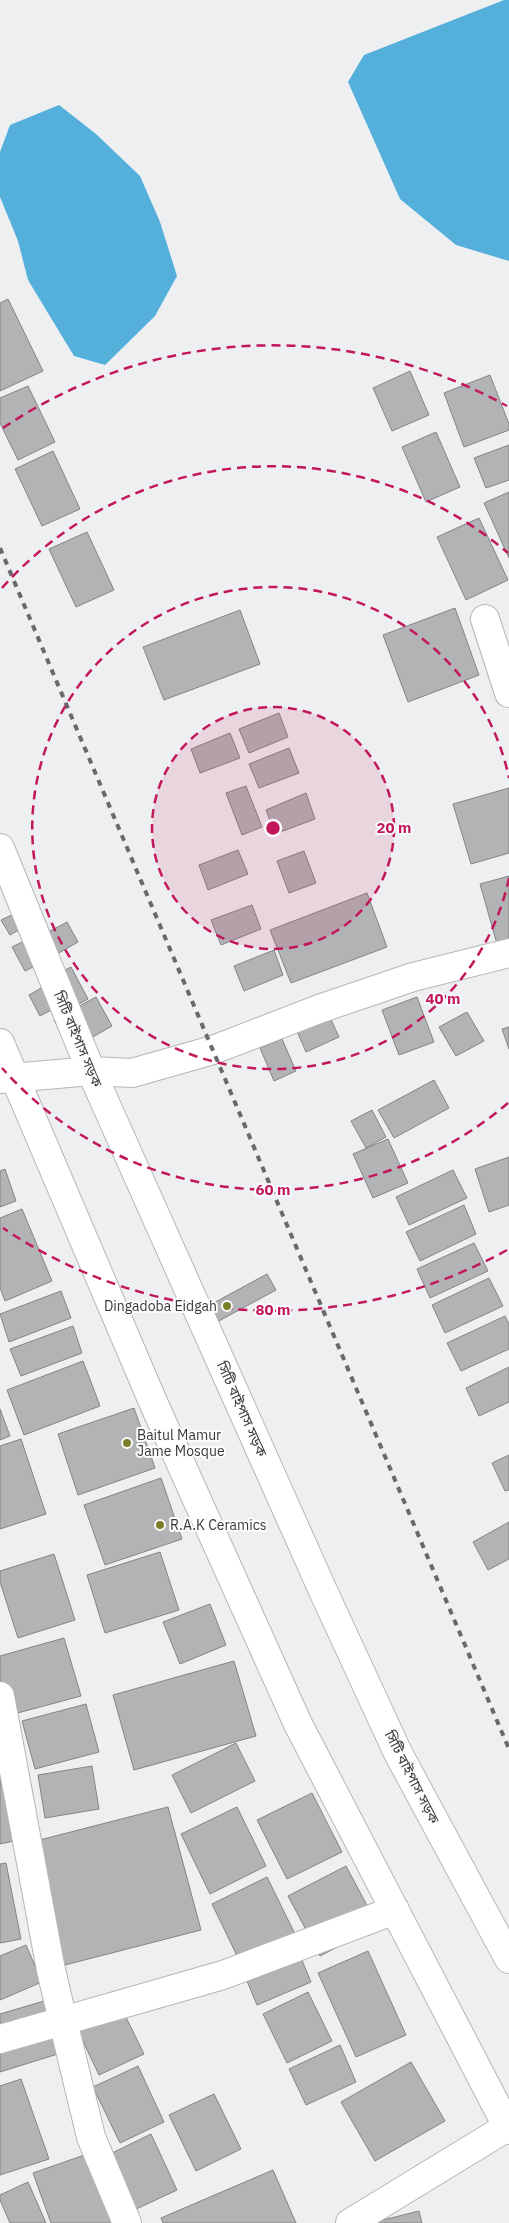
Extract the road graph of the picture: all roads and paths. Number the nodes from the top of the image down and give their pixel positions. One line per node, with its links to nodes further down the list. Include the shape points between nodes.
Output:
1 (485, 619): 2 (main road)
2 (509, 693)
3 (0, 848): 6 (main road, সিটি বাইপাস সড়ক)
4 (509, 953): 6 (main road, via 413,977 213,1050 132,1073)
5 (0, 1043): 7 (main road)
6 (91, 1071): 7 (main road); 11 (main road, সিটি বাইপাস সড়ক, via 398,1753)
7 (7, 1078): 10 (main road, via 298,1724)
8 (0, 1696): 9 (main road)
9 (7, 1779): 12 (main road)
10 (395, 1910): 12 (main road, via 223,1976); 14 (main road)
11 (509, 1959)
12 (63, 2021): 13 (main road); 15 (main road, via 92,2137)
13 (0, 2039)
14 (508, 2128): 16 (main road)
15 (127, 2223)
16 (350, 2223)

